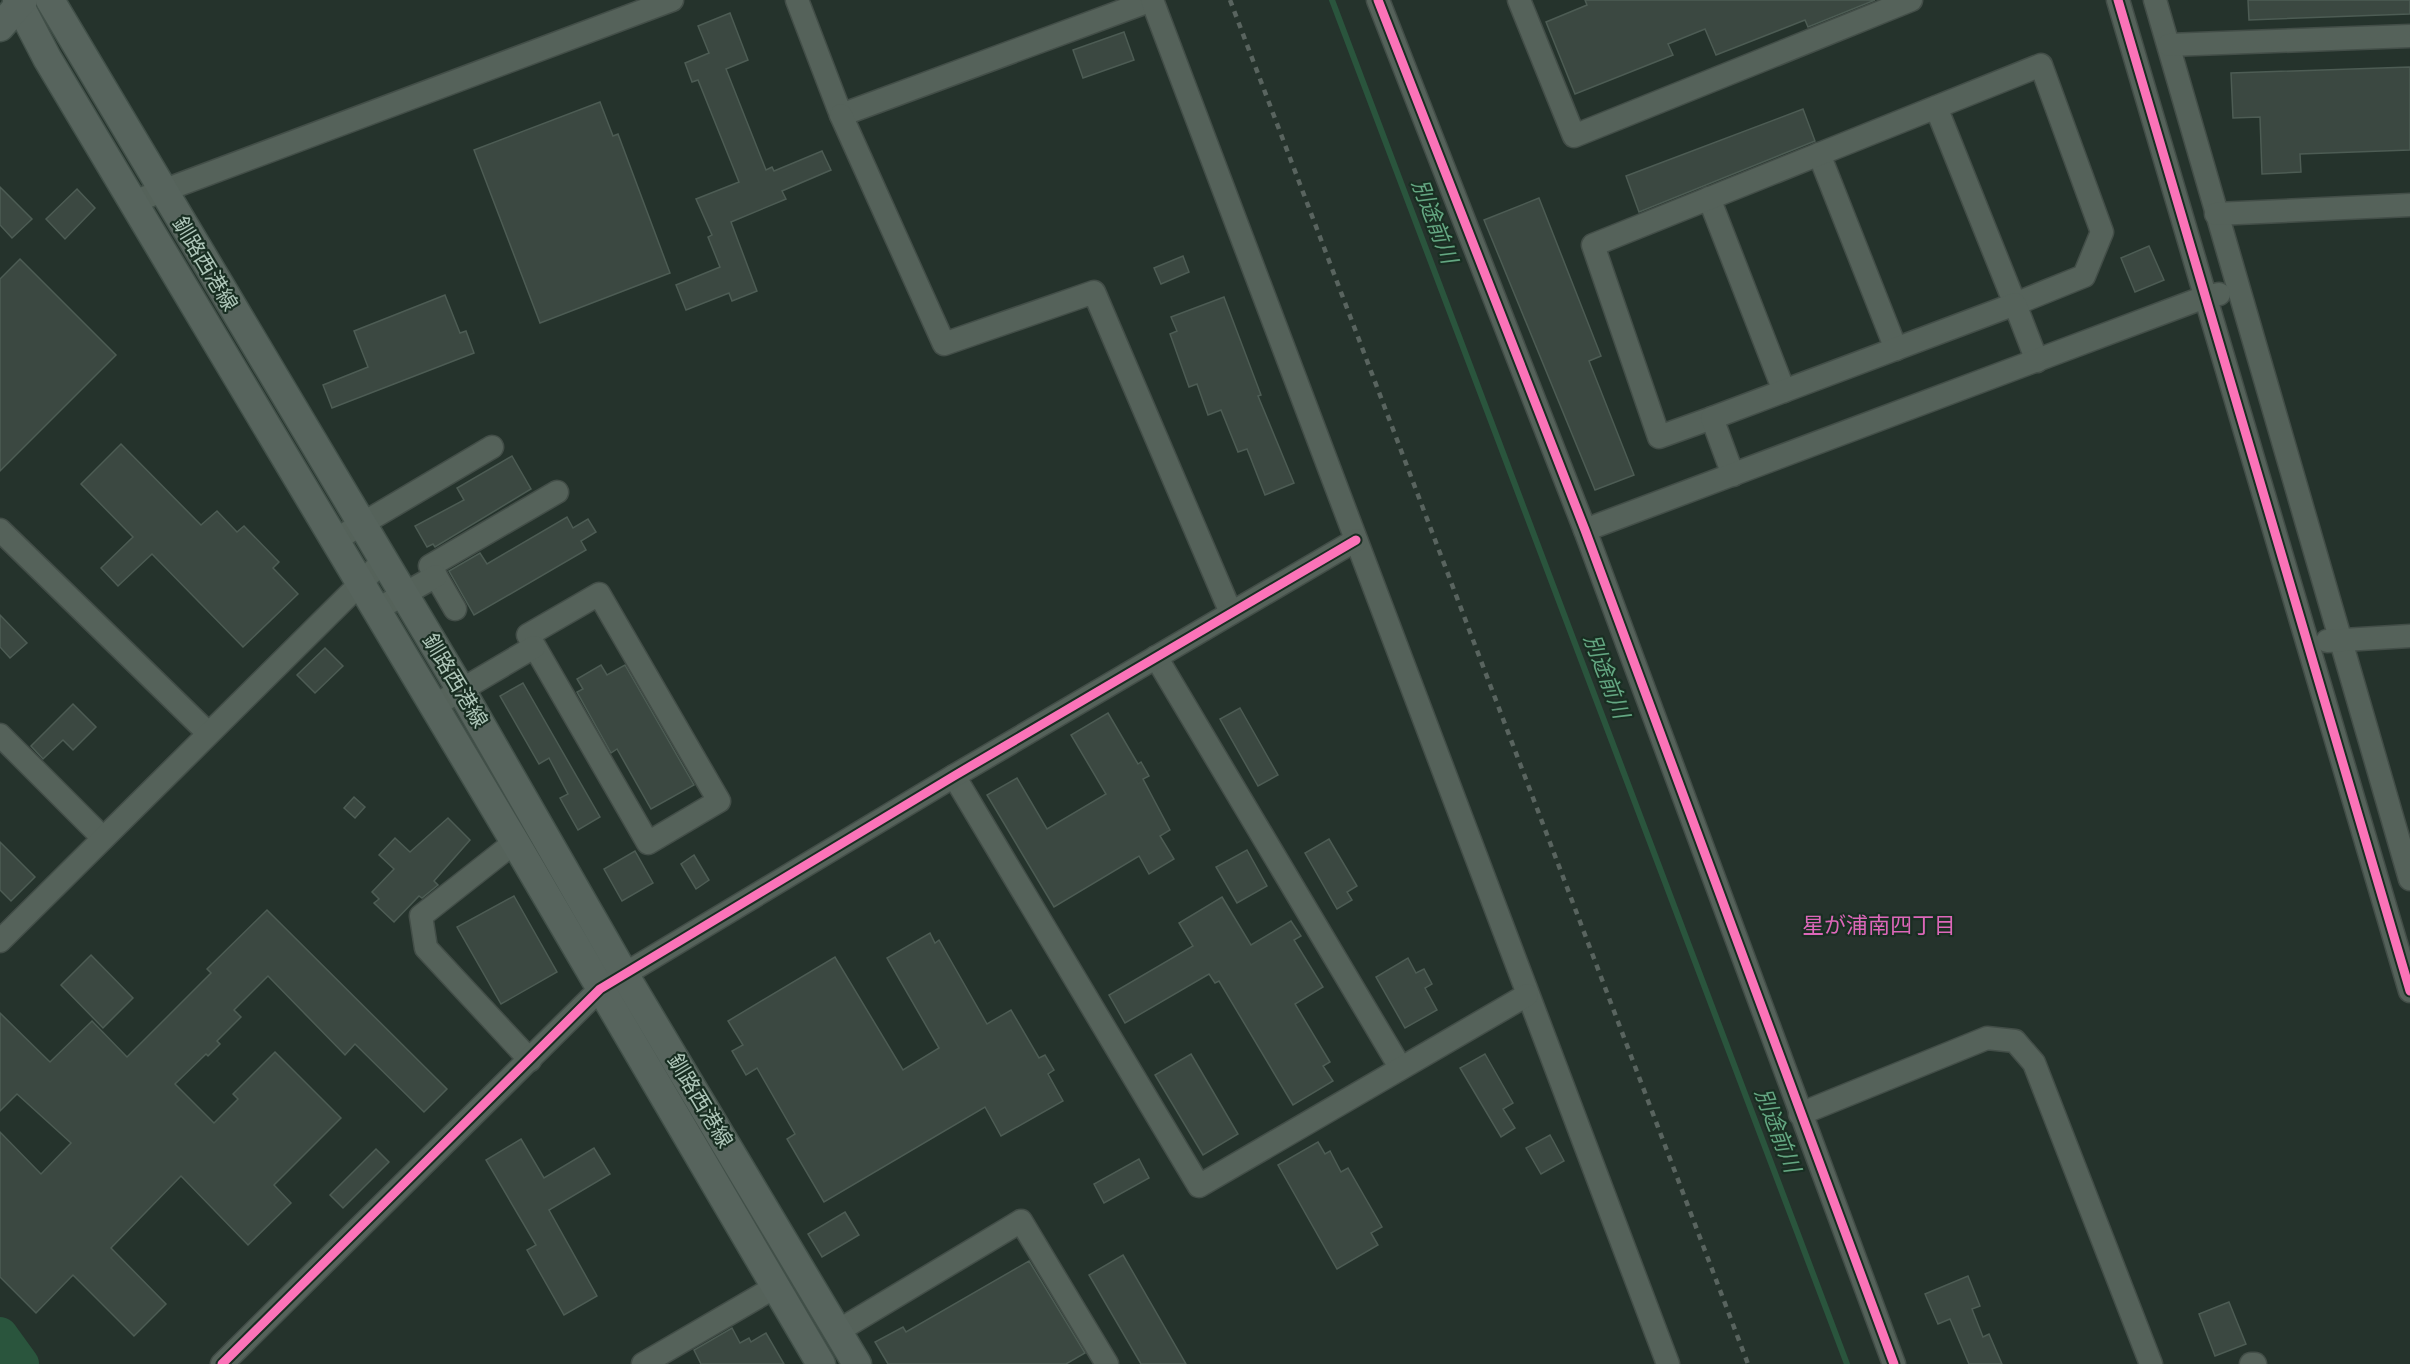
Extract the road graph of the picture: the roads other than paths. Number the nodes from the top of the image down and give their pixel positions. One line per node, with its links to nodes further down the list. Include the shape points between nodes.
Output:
1 (50, 0): 17 (main road, 釧路西港線)
2 (672, 0): 17 (street)
3 (797, 0): 15 (street)
4 (1152, 0): 15 (street); 36 (street)
5 (1378, 0): 34 (street)
6 (1520, 0): 7 (street, via 1574,136)
7 (1911, 0)
8 (2118, 0): 23 (street)
9 (2155, 0): 13 (street)
10 (20, 1): 11 (main road); 19 (main road, 釧路西港線, via 46,58)
11 (0, 27)
12 (2410, 36): 13 (street)
13 (2169, 45): 21 (street)
14 (1936, 107): 16 (street); 24 (street); 24 (street, via 2041,65 2102,232 2084,276)
15 (841, 115): 43 (street, via 944,344 1094,291)
16 (1819, 154): 18 (street); 25 (street)
17 (161, 191): 19 (street); 32 (main road, 釧路西港線)
18 (1709, 198): 27 (street); 28 (street, via 1593,245 1659,437)
19 (133, 202): 35 (main road, 釧路西港線)
20 (2410, 205): 21 (street)
21 (2216, 214): 22 (street)
22 (2239, 291): 23 (street); 45 (street)
23 (2205, 297): 26 (street); 46 (street)
24 (2015, 304): 25 (street); 26 (street)
25 (1896, 349): 27 (street)
26 (2037, 361): 30 (street)
27 (1784, 391): 28 (street)
28 (1712, 418): 30 (street)
29 (492, 447): 32 (street)
30 (1733, 475): 34 (street)
31 (557, 492): 38 (street, via 430,566)
32 (361, 524): 35 (street); 37 (main road, 釧路西港線)
33 (0, 530): 51 (street)
34 (1585, 530): 64 (street)
35 (335, 540): 39 (main road, 釧路西港線)
36 (1356, 540): 43 (street); 61 (street)
37 (382, 562): 39 (street); 40 (main road, 釧路西港線)
38 (436, 576): 40 (street); 41 (street)
39 (360, 582): 42 (main road, 釧路西港線); 51 (street)
40 (402, 595): 42 (street); 49 (main road, 釧路西港線)
41 (455, 609)
42 (376, 610): 50 (main road, 釧路西港線)
43 (1231, 613): 48 (street)
44 (2410, 636): 45 (street)
45 (2340, 639): 46 (street); 56 (street)
46 (2308, 644): 60 (street)
47 (534, 647): 47 (street, via 648,843 720,801 599,594 528,635); 49 (street)
48 (1156, 657): 53 (street); 63 (street)
49 (461, 690): 50 (street); 58 (main road, 釧路西港線)
50 (434, 706): 55 (main road, 釧路西港線)
51 (208, 733): 54 (street)
52 (0, 735): 54 (street)
53 (954, 776): 58 (street); 63 (street, via 1199,1186)
54 (103, 838): 57 (street)
55 (515, 842): 59 (main road, 釧路西港線); 62 (street, via 421,916 426,948)
56 (2410, 879)
57 (0, 941)
58 (624, 974): 59 (street); 66 (main road, 釧路西港線)
59 (600, 989): 62 (street); 65 (main road, 釧路西港線)
60 (2410, 991)
61 (1527, 995): 63 (street); 72 (street)
62 (530, 1060): 67 (street)
63 (1400, 1067)
64 (1800, 1114): 73 (street); 74 (street, via 1987,1038 2015,1041 2034,1063)
65 (775, 1287): 68 (street); 69 (main road, 釧路西港線)
66 (838, 1331): 70 (main road, 釧路西港線); 71 (street, via 1022,1221)
67 (222, 1364)
68 (644, 1364)
69 (821, 1364)
70 (857, 1364)
71 (1107, 1364)
72 (1668, 1364)
73 (1894, 1364)
74 (2151, 1364)

